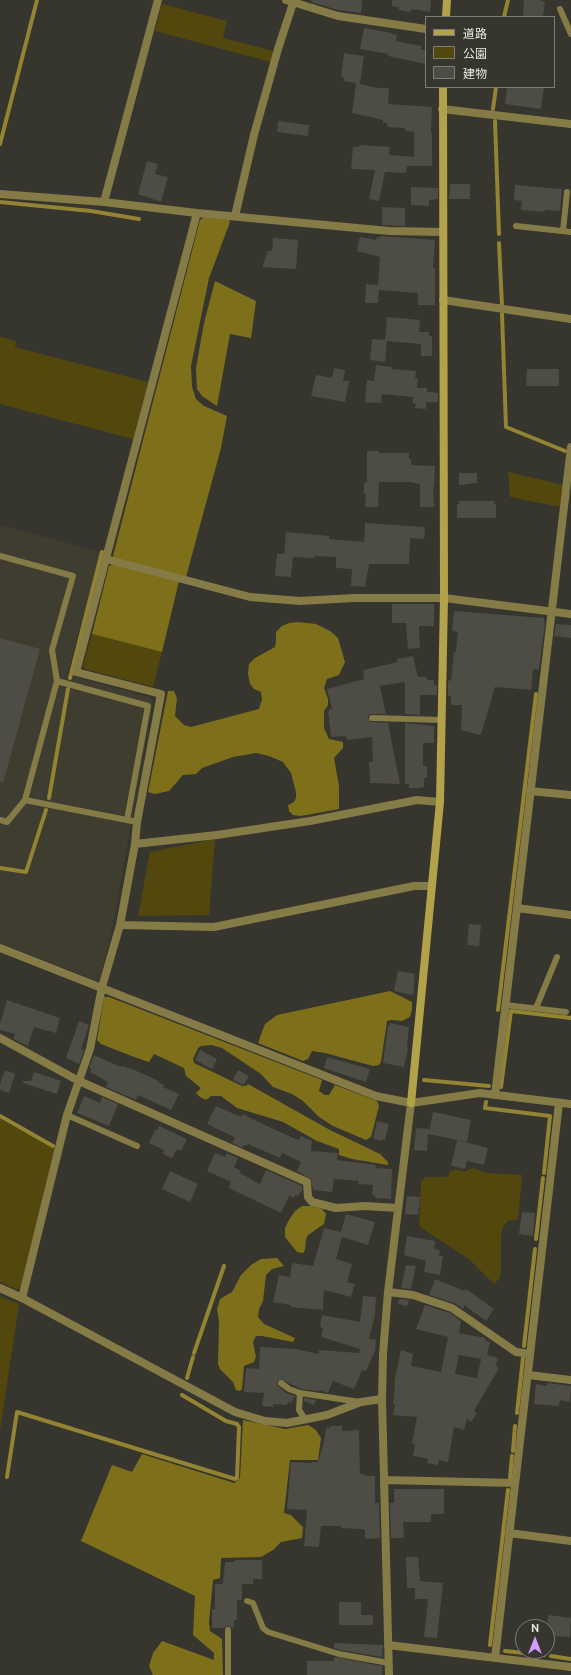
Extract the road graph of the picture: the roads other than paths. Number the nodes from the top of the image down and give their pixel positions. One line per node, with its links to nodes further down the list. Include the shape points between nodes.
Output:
1 (158, 0): 13 (street)
2 (447, 0): 5 (street)
3 (291, 2): 6 (street, via 338,16); 15 (street, via 254,135)
4 (560, 9): 7 (lane)
5 (446, 16)
6 (425, 29)
7 (571, 34)
8 (442, 88): 9 (street)
9 (442, 109): 10 (street); 17 (street)
10 (571, 124)
11 (567, 192): 18 (lane)
12 (0, 194): 13 (street)
13 (104, 202): 14 (street)
14 (197, 213): 15 (street); 24 (street)
15 (235, 216): 17 (street, via 389,231)
16 (516, 226): 18 (lane)
17 (442, 232): 20 (street)
18 (563, 232): 19 (lane)
19 (571, 232)
20 (443, 300): 21 (street); 25 (street)
21 (571, 319)
22 (571, 447): 26 (street)
23 (0, 556): 28 (lane, via 73,576 52,650)
24 (106, 559): 25 (street, via 250,598); 37 (street, via 76,672 161,694)
25 (444, 598): 26 (street); 30 (street)
26 (551, 611): 27 (street); 31 (street)
27 (571, 614)
28 (57, 682): 33 (lane); 36 (lane, via 148,706)
29 (372, 718): 30 (lane)
30 (442, 720): 34 (street)
31 (530, 790): 32 (street); 40 (street)
32 (571, 795)
33 (25, 800): 35 (lane, via 7,822); 36 (lane)
34 (440, 802): 38 (street, via 417,800 310,821); 39 (street)
35 (0, 820)
36 (127, 820): 37 (lane)
37 (137, 822): 38 (street)
38 (135, 844): 42 (street)
39 (432, 886): 42 (street, via 414,886 214,927); 52 (street)
40 (517, 908): 41 (street); 46 (street)
41 (571, 915)
42 (120, 925): 45 (street)
43 (0, 948): 45 (street)
44 (557, 957): 47 (lane)
45 (102, 987): 50 (street, via 90,1050); 52 (street, via 376,1096)
46 (505, 1005): 47 (lane); 51 (street)
47 (536, 1008): 48 (lane)
48 (566, 1012)
49 (0, 1038): 50 (street)
50 (79, 1081): 55 (street); 57 (street, via 307,1182 308,1197 312,1202 336,1208)
51 (495, 1095): 52 (street, via 480,1093); 53 (street)
52 (411, 1103): 57 (street)
53 (559, 1103): 54 (street); 61 (street)
54 (571, 1104)
55 (68, 1115): 56 (lane); 60 (street)
56 (137, 1146)
57 (398, 1208): 59 (street)
58 (0, 1288): 60 (street)
59 (388, 1292): 61 (street, via 413,1295 452,1308 516,1352); 66 (street)
60 (22, 1298): 68 (street, via 235,1412 265,1421 287,1423)
61 (530, 1354): 62 (street)
62 (528, 1375): 63 (street); 70 (street)
63 (571, 1380)
64 (281, 1383): 65 (lane)
65 (300, 1393): 67 (lane); 68 (lane, via 299,1410)
66 (382, 1399): 67 (street); 69 (street)
67 (361, 1402): 68 (street, via 327,1415)
68 (304, 1419)
69 (385, 1480): 70 (street); 75 (street)
70 (515, 1484): 71 (street)
71 (509, 1533): 72 (street); 76 (street)
72 (571, 1541)
73 (247, 1601): 77 (lane, via 252,1604 263,1628 268,1632 339,1654)
74 (228, 1630): 79 (lane)
75 (388, 1645): 76 (street); 77 (street)
76 (495, 1658): 78 (street)
77 (389, 1663): 80 (street)
78 (571, 1667)
79 (228, 1675)
80 (389, 1675)

